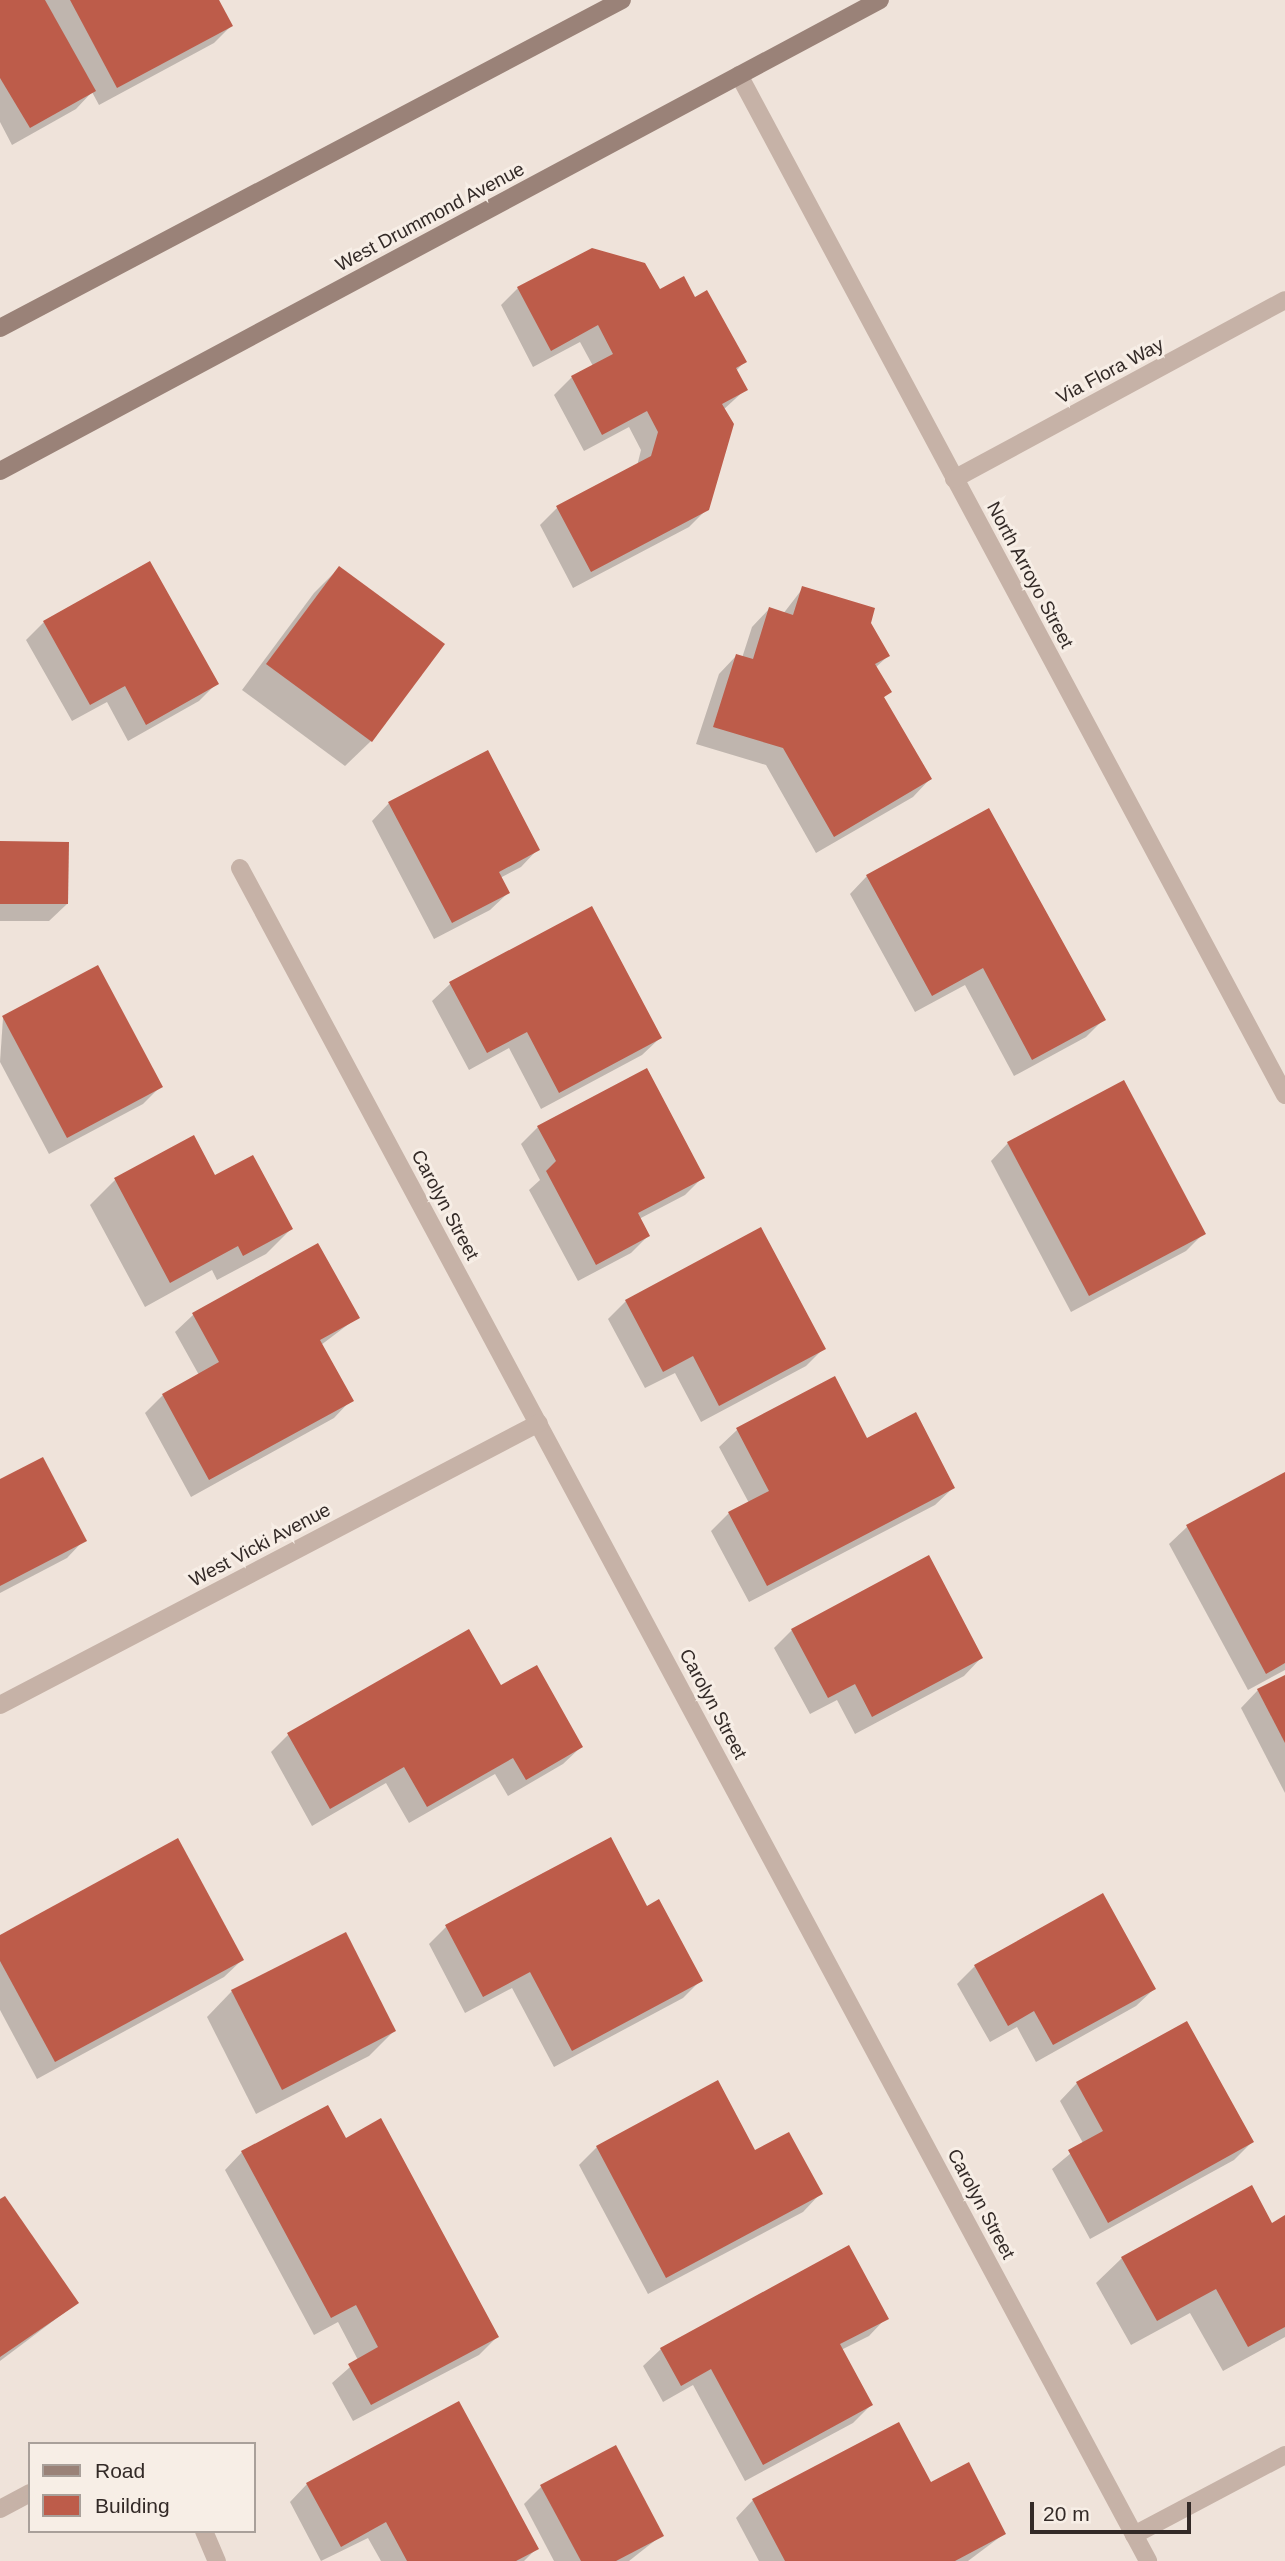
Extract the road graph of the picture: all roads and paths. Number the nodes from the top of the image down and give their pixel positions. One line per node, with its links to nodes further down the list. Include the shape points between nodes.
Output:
1 (622, 0): 5 (street)
2 (880, 0): 3 (street, West Drummond Avenue)
3 (739, 75): 6 (street, West Drummond Avenue); 7 (street, North Arroyo Street)
4 (1285, 300): 7 (street, Via Flora Way)
5 (0, 328)
6 (0, 471)
7 (954, 478): 9 (street, North Arroyo Street)
8 (240, 868): 10 (street, Carolyn Street)
9 (1285, 1095)
10 (539, 1423): 11 (street, West Vicki Avenue); 16 (street, Carolyn Street)
11 (0, 1705)
12 (1285, 2455): 16 (street)
13 (28, 2494): 14 (street)
14 (0, 2510)
15 (205, 2533): 17 (street)
16 (1134, 2535): 18 (street, Carolyn Street)
17 (217, 2561)
18 (1148, 2561)

